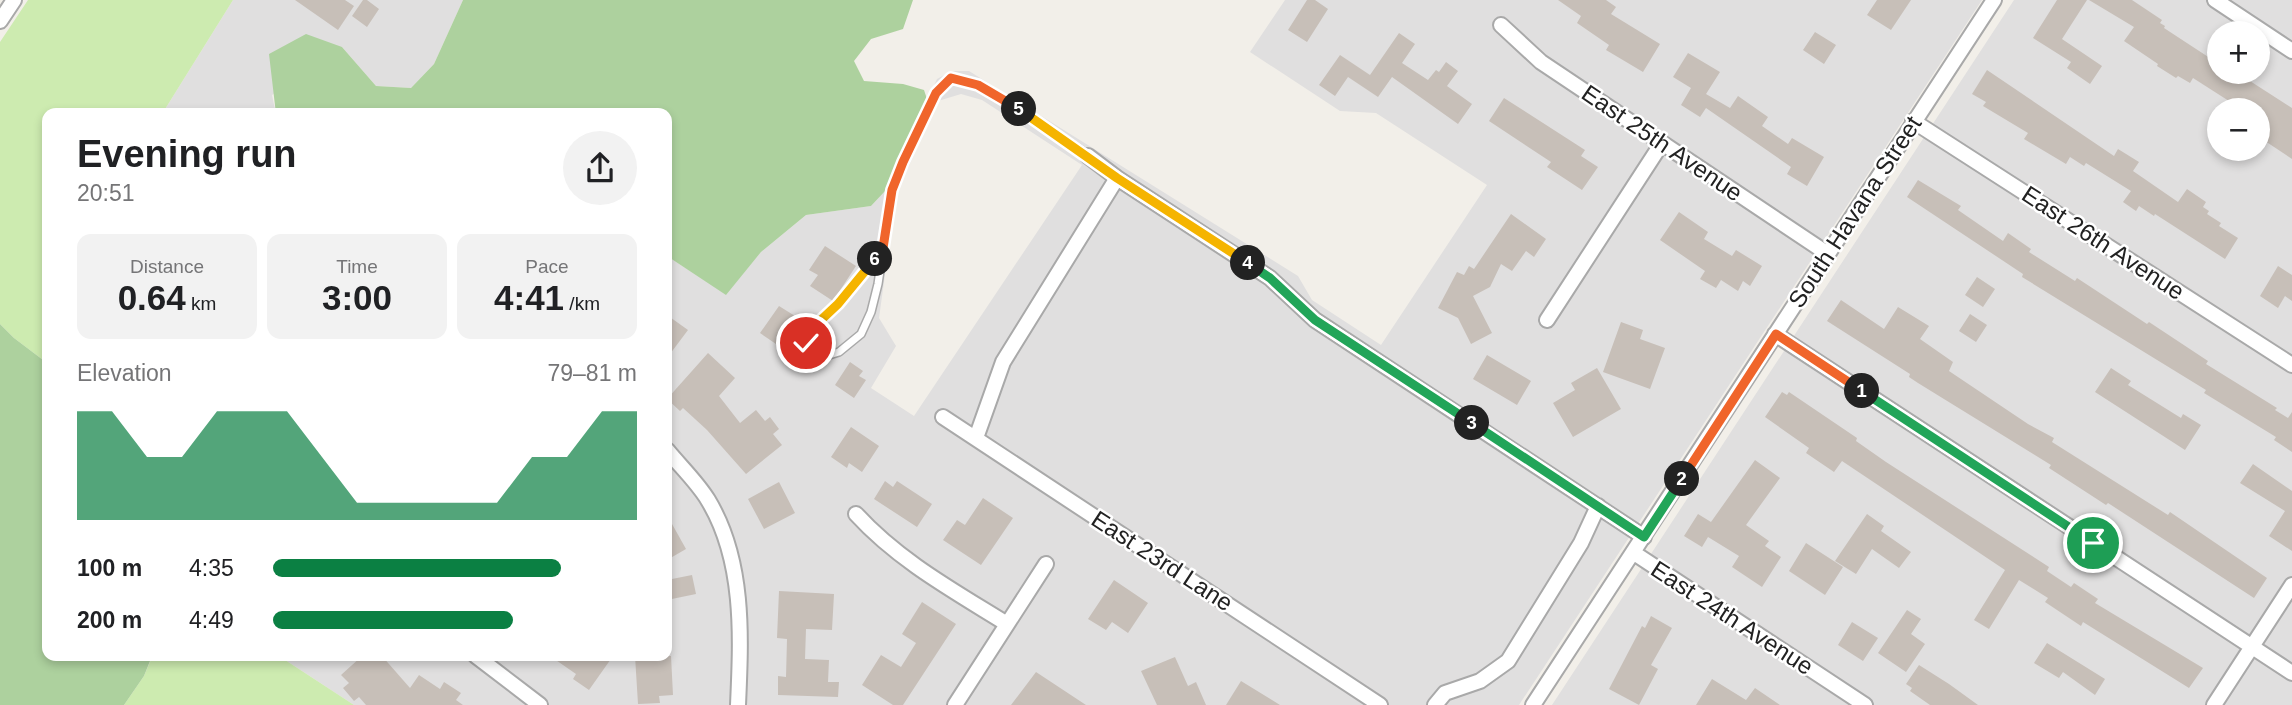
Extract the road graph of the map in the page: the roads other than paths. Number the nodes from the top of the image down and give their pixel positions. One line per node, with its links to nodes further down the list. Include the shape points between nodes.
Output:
1 (14, 0): 4 (street)
2 (1994, 0): 7 (street, South Havana Street)
3 (2216, 0): 6 (street)
4 (0, 21)
5 (1501, 25): 8 (street, East 25th Avenue, via 1541,62)
6 (2292, 51)
7 (1913, 121): 12 (street, South Havana Street); 15 (street, East 26th Avenue)
8 (1662, 143): 12 (street, East 25th Avenue); 13 (street)
9 (1088, 156): 10 (street, East 24th Avenue); 11 (lane, via 978,85 951,78 936,93 903,162 892,190)
10 (1117, 178): 17 (street, via 1003,362); 19 (street, East 24th Avenue, via 1270,278 1315,320)
11 (883, 248): 11 (lane, via 871,312 861,334 839,352 814,353 805,335 838,304)
12 (1828, 254): 14 (street, South Havana Street)
13 (1548, 320)
14 (1776, 334): 21 (street, South Havana Street); 26 (street)
15 (2292, 365)
16 (943, 416): 17 (street, East 23rd Lane)
17 (976, 438): 32 (street, East 23rd Lane)
18 (672, 456): 30 (street, via 708,500 732,554 741,638)
19 (1598, 506): 21 (street, East 24th Avenue); 33 (street, via 1581,543 1508,661 1480,681 1445,693)
20 (856, 514): 25 (street, via 902,559)
21 (1644, 537): 22 (street, South Havana Street)
22 (1633, 553): 34 (street, South Havana Street); 35 (street, East 24th Avenue)
23 (1046, 564): 25 (street)
24 (2292, 585): 26 (street)
25 (1007, 624): 31 (street)
26 (2252, 647): 28 (street); 36 (street)
27 (483, 661): 29 (street)
28 (2292, 673)
29 (540, 705)
30 (738, 705)
31 (955, 705)
32 (1380, 705)
33 (1435, 705)
34 (1533, 705)
35 (1865, 705)
36 (2214, 705)

